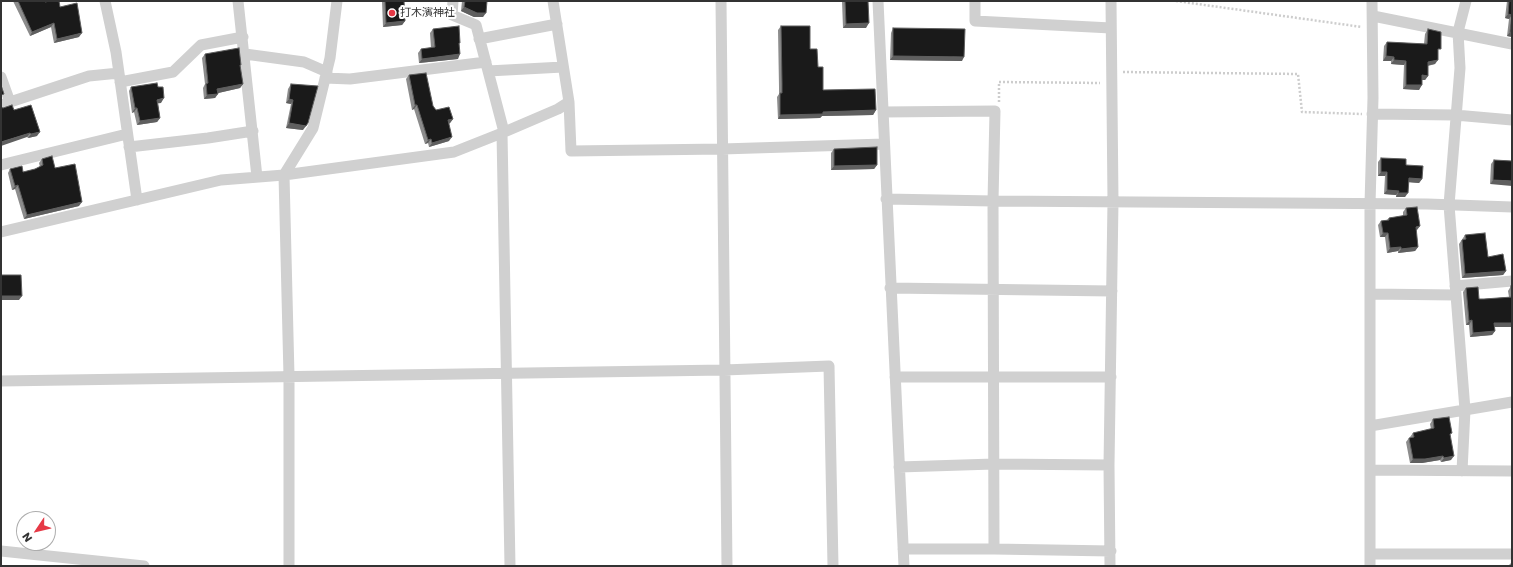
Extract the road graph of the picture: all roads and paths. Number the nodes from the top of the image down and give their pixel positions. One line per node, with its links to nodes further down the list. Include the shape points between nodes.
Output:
1 (105, 1): 26 (street)
2 (238, 1): 18 (street)
3 (338, 1): 24 (street)
4 (453, 1): 19 (street, via 452,15 476,25)
5 (553, 1): 14 (street)
6 (721, 1): 40 (street)
7 (878, 1): 31 (street)
8 (975, 1): 15 (street, via 974,21)
9 (1111, 1): 15 (street)
10 (1176, 1): 16 (path)
11 (1372, 1): 13 (street)
12 (1466, 1): 17 (street)
13 (1372, 16): 16 (street); 17 (street)
14 (557, 24): 19 (street); 23 (street)
15 (1111, 28): 27 (street)
16 (1373, 29): 32 (street)
17 (1458, 32): 20 (street); 33 (street, via 1460,68)
18 (243, 37): 21 (street); 26 (street, via 201,45 173,72)
19 (479, 39): 22 (street)
20 (1512, 44)
21 (245, 54): 24 (street, via 304,62); 35 (street)
22 (487, 67): 23 (street); 24 (street, via 350,79); 36 (street)
23 (564, 67): 28 (street)
24 (326, 75): 42 (street, via 313,128)
25 (1, 77): 29 (street)
26 (119, 77): 29 (street, via 89,76); 37 (street)
27 (1112, 77): 30 (path, via 999,82 999,104); 32 (path, via 1298,74 1302,112); 47 (street)
28 (569, 102): 36 (street); 40 (street, via 571,151)
29 (6, 103)
30 (995, 111): 31 (street); 46 (street)
31 (882, 112): 38 (street)
32 (1372, 114): 33 (street); 48 (street)
33 (1455, 115): 34 (street); 49 (street)
34 (1512, 120)
35 (253, 131): 39 (street); 43 (street)
36 (503, 132): 42 (street, via 454,152); 59 (street)
37 (127, 134): 39 (street); 41 (street)
38 (884, 144): 40 (street); 44 (street)
39 (129, 147): 45 (street)
40 (722, 149): 58 (street)
41 (1, 165)
42 (284, 175): 43 (street); 60 (street)
43 (257, 178): 45 (street, via 221,180)
44 (886, 199): 46 (street); 53 (street)
45 (137, 200): 51 (street)
46 (993, 201): 47 (street); 54 (street)
47 (1113, 201): 48 (street); 55 (street)
48 (1370, 204): 49 (street); 57 (street)
49 (1449, 205): 50 (street); 56 (street)
50 (1512, 207)
51 (1, 232)
52 (1512, 281): 56 (street)
53 (890, 288): 54 (street); 62 (street)
54 (993, 288): 55 (street); 61 (street)
55 (1112, 291): 63 (street)
56 (1456, 291): 57 (street); 66 (street)
57 (1370, 294): 67 (street)
58 (724, 370): 59 (street); 83 (street); 84 (street, via 829,366)
59 (507, 373): 60 (street); 82 (street)
60 (289, 376): 64 (street); 81 (street)
61 (993, 376): 62 (street); 63 (street); 68 (street)
62 (895, 377): 70 (street)
63 (1111, 377): 69 (street)
64 (1, 381)
65 (1512, 402): 66 (street)
66 (1465, 410): 67 (street); 72 (street)
67 (1370, 426): 71 (street)
68 (994, 464): 69 (street); 70 (street); 75 (street)
69 (1109, 465): 77 (street)
70 (899, 466): 74 (street)
71 (1370, 470): 72 (street); 78 (street)
72 (1462, 470): 73 (street)
73 (1512, 471)
74 (903, 549): 75 (street); 85 (street)
75 (994, 549): 77 (street)
76 (1, 551): 80 (street)
77 (1111, 551): 86 (street)
78 (1370, 554): 79 (street); 87 (street)
79 (1512, 554)
80 (144, 566)
81 (289, 566)
82 (510, 566)
83 (727, 566)
84 (833, 566)
85 (904, 566)
86 (1110, 566)
87 (1370, 566)

